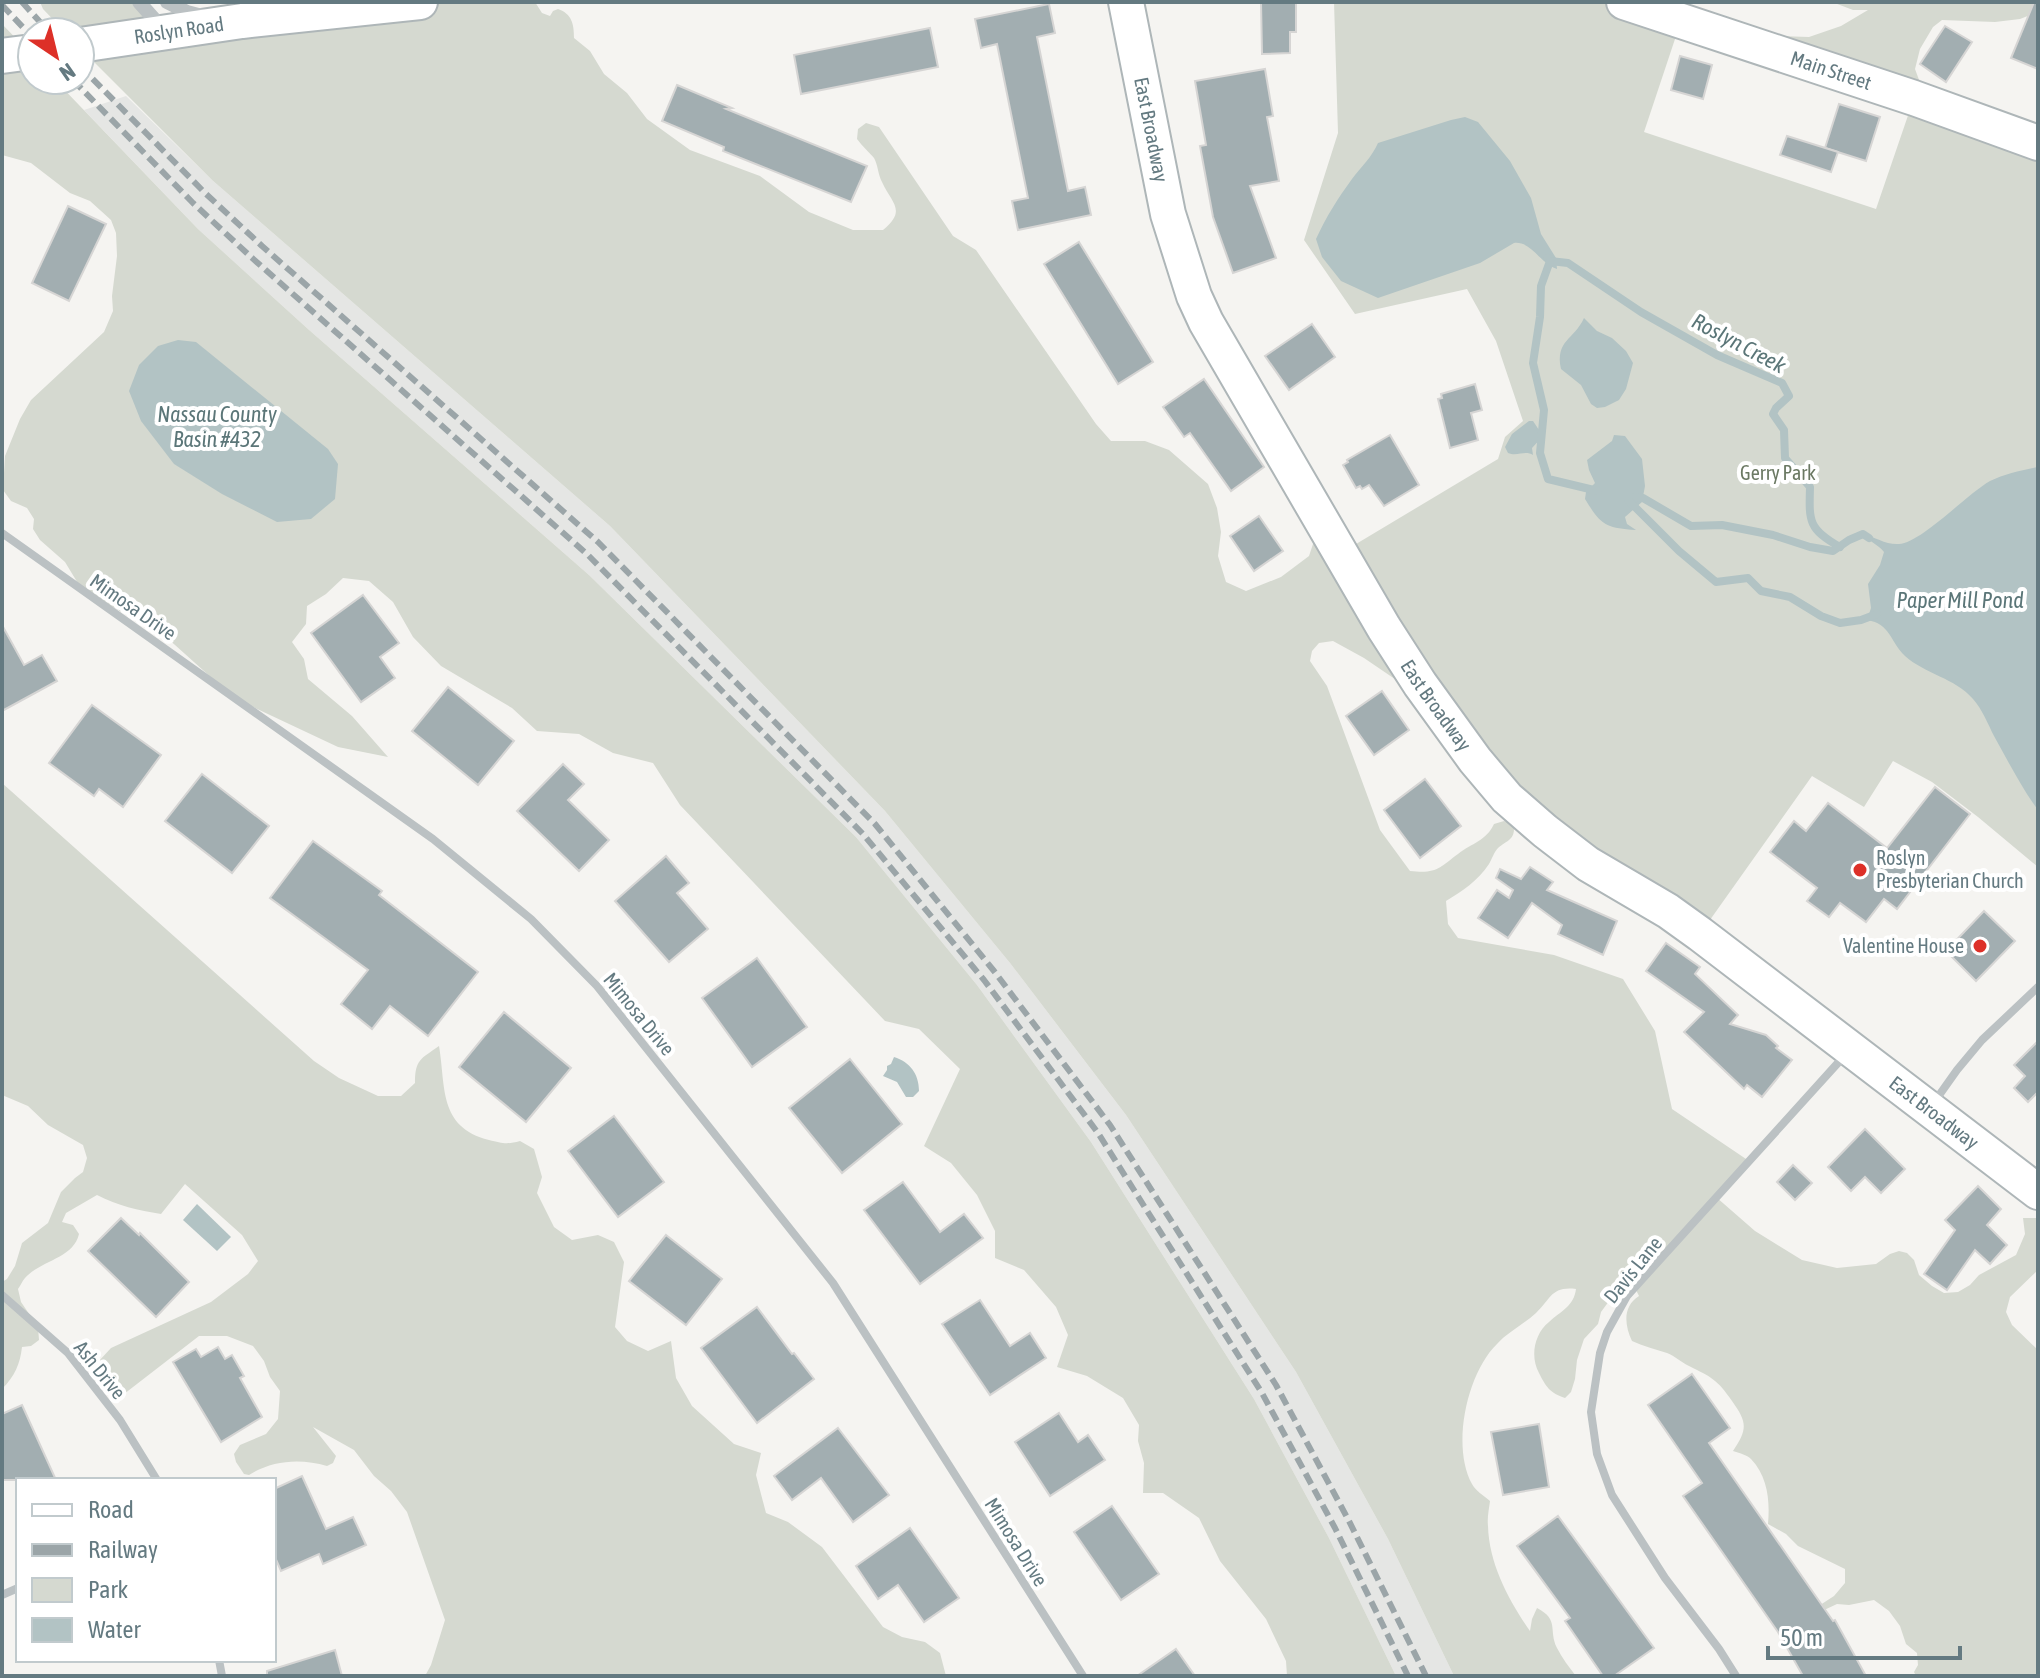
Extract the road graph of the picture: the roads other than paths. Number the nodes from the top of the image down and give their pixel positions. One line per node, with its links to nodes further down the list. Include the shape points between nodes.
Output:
1 (139, 2): 5 (street)
2 (420, 2): 5 (main road, Roslyn Road, via 242,21)
3 (1126, 2): 10 (main road, East Broadway, via 1168,214 1194,296 1420,684 1507,798 1545,831 1588,864 1690,926)
4 (1624, 2): 7 (main road, Main Street)
5 (167, 17): 6 (main road, Roslyn Road)
6 (96, 40)
7 (2038, 143)
8 (2, 533): 15 (street, Mimosa Drive, via 433,839 531,919 597,986 833,1283)
9 (2038, 987): 11 (street, via 1982,1040)
10 (1850, 1048): 11 (main road, East Broadway); 16 (street, Davis Lane, via 1627,1296 1600,1353 1591,1412 1597,1454 1612,1495)
11 (1930, 1108): 12 (main road, East Broadway)
12 (2038, 1192)
13 (2, 1295): 14 (street, Ash Drive, via 68,1353 120,1420)
14 (156, 1478)
15 (1083, 1676)
16 (1736, 1676)

